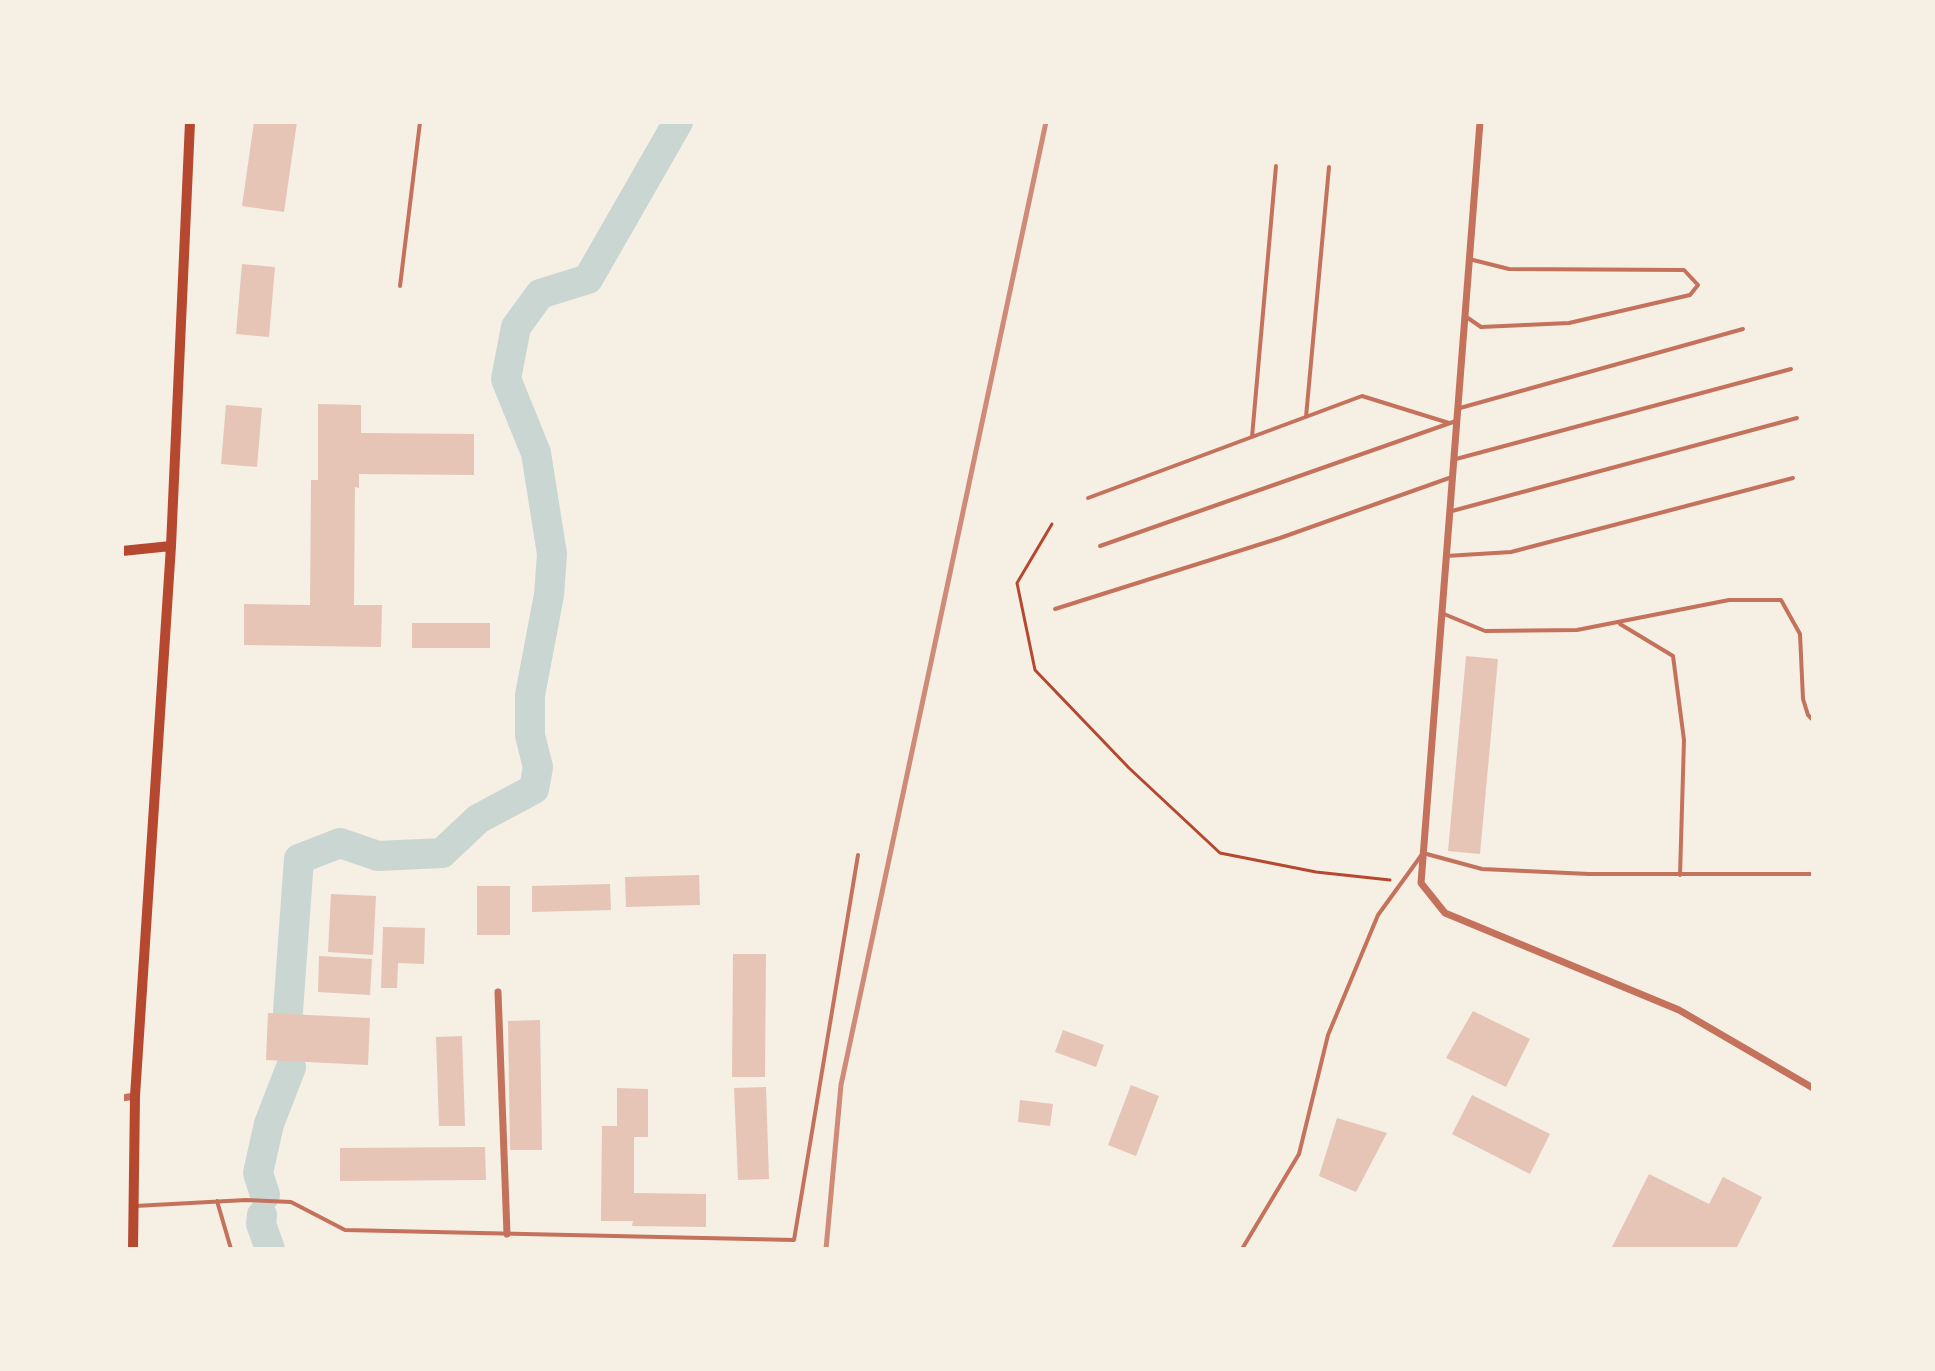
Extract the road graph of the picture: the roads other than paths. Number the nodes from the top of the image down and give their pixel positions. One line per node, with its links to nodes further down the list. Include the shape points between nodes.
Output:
1 (190, 122): 21 (main road)
2 (420, 122): 7 (lane)
3 (1480, 122): 6 (street)
4 (1276, 166): 15 (lane)
5 (1329, 167): 12 (lane)
6 (1469, 259): 8 (street); 8 (lane, via 1509,269 1684,270 1698,285 1690,295 1569,323 1481,327)
7 (400, 286)
8 (1464, 316): 11 (street)
9 (1743, 329): 11 (lane)
10 (1791, 369): 16 (lane)
11 (1457, 408): 14 (street)
12 (1306, 417): 14 (lane, via 1362,396); 15 (lane)
13 (1797, 418): 20 (lane)
14 (1453, 422): 16 (street); 22 (lane)
15 (1252, 437): 19 (lane)
16 (1453, 460): 17 (street)
17 (1452, 477): 20 (street); 25 (lane)
18 (1793, 478): 24 (lane, via 1511,552)
19 (1088, 498)
20 (1449, 512): 24 (street)
21 (171, 546): 23 (main road); 35 (main road)
22 (1100, 546)
23 (122, 551)
24 (1446, 556): 26 (street)
25 (1055, 609)
26 (1441, 613): 27 (lane, via 1485,631 1577,630); 29 (street)
27 (1618, 623): 28 (lane, via 1729,600 1781,600 1800,634 1803,699); 32 (lane, via 1673,656 1684,740)
28 (1813, 720)
29 (1423, 853): 32 (lane, via 1482,869); 34 (street, via 1421,883 1445,913 1679,1010); 42 (lane, via 1378,915 1328,1035 1299,1154)
30 (858, 855): 39 (lane, via 794,1240)
31 (1813, 874): 32 (lane)
32 (1680, 875)
33 (498, 992): 39 (street)
34 (1813, 1088)
35 (135, 1096): 36 (street); 38 (main road)
36 (122, 1098)
37 (217, 1201): 38 (lane); 39 (lane, via 291,1202 345,1230); 41 (lane)
38 (133, 1206): 40 (main road)
39 (507, 1234)
40 (133, 1249)
41 (231, 1249)
42 (1242, 1249)

